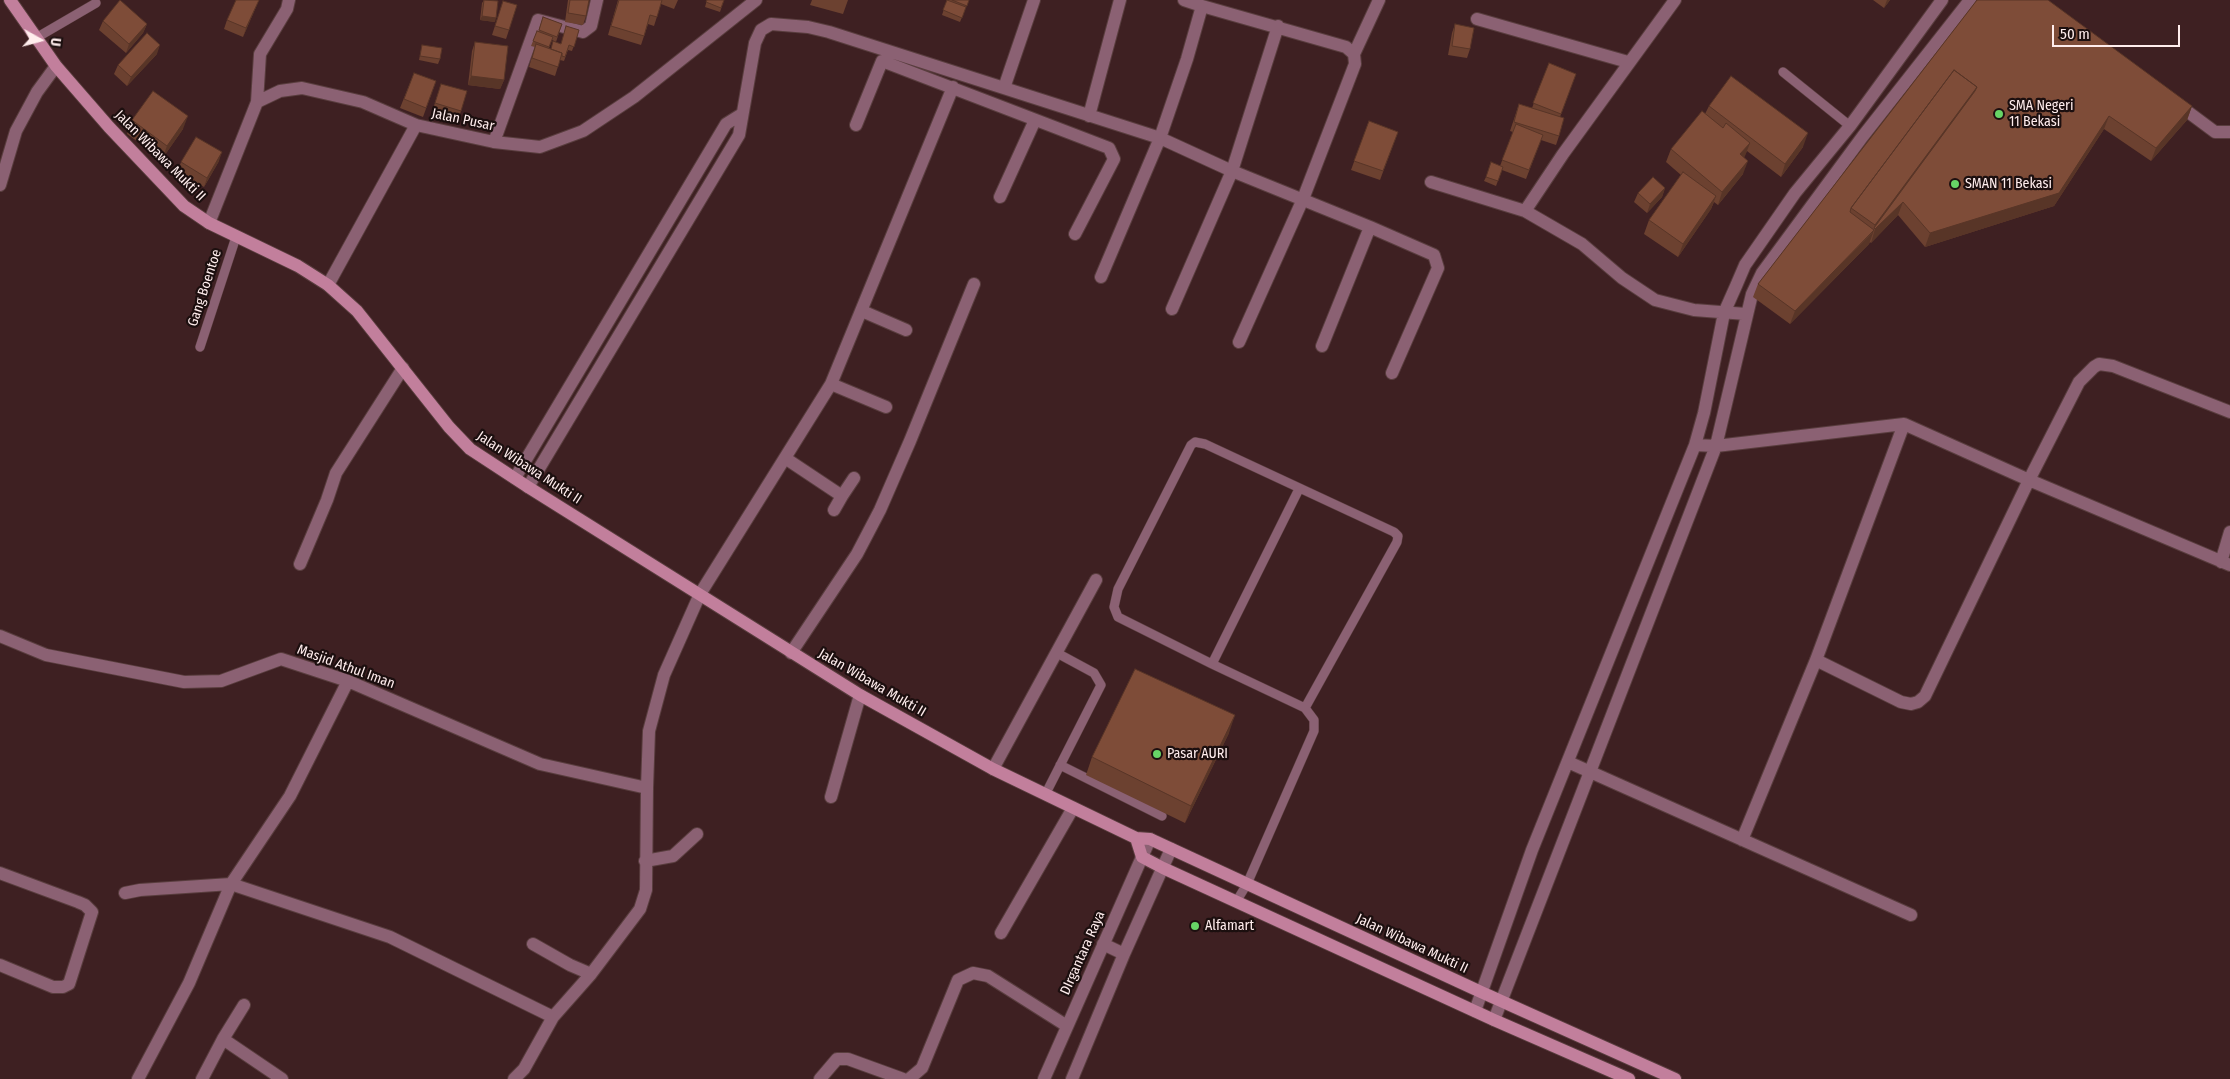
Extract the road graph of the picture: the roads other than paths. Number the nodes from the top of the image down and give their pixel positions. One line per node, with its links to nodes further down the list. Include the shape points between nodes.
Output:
1 (10, 0): 16 (main road, Jalan Wibawa Mukti II)
2 (289, 0): 24 (street, via 260,54)
3 (597, 0): 34 (street, via 591,26 583,32 538,20)
4 (756, 0): 34 (street, Jalan Pusar, via 634,97 583,130 540,146)
5 (1034, 0): 22 (street)
6 (1120, 0): 26 (street)
7 (1184, 0): 13 (street)
8 (1379, 0): 17 (street)
9 (1675, 0): 18 (street)
10 (1942, 0): 30 (street)
11 (1970, 0): 32 (street)
12 (96, 3): 16 (lane)
13 (1202, 6): 15 (street); 33 (street)
14 (1477, 19): 18 (street)
15 (1278, 26): 17 (street, via 1346,47); 37 (street)
16 (36, 38): 19 (main road, Jalan Wibawa Mukti II)
17 (1354, 54): 41 (street, via 1355,64)
18 (1628, 62): 42 (street)
19 (56, 66): 39 (street, via 37,92 16,131); 43 (main road, Jalan Wibawa Mukti II, via 184,206)
20 (1783, 72): 30 (lane)
21 (953, 87): 27 (street); 29 (street, via 882,61); 53 (street)
22 (1004, 88): 25 (street, via 808,27 771,24 761,30 755,43); 26 (street)
23 (2167, 96): 31 (street, via 2215,132)
24 (256, 102): 28 (street, Jalan Pusar, via 280,91 302,88 363,102); 43 (street)
25 (742, 114): 35 (street, via 726,124); 36 (street, via 739,135)
26 (1089, 116): 33 (street)
27 (1035, 120): 40 (street); 45 (street, via 1108,148 1114,159)
28 (416, 125): 34 (street, Jalan Pusar); 49 (street)
29 (856, 126)
30 (1850, 126): 32 (street); 54 (street, via 1795,193 1745,265)
31 (2230, 132)
32 (1863, 136): 55 (street, via 1762,272)
33 (1160, 138): 37 (street); 47 (street)
34 (494, 142)
35 (712, 146): 36 (street); 50 (street)
36 (727, 155): 51 (street)
37 (1232, 171): 41 (street); 52 (street)
38 (1431, 182): 42 (street)
39 (0, 185)
40 (1000, 197)
41 (1303, 199): 44 (street); 57 (street)
42 (1526, 211): 54 (street, via 1582,244 1622,278 1655,300)
43 (209, 223): 46 (main road, Jalan Wibawa Mukti II)
44 (1370, 227): 58 (street); 61 (street, via 1434,255 1438,268)
45 (1075, 234)
46 (236, 236): 49 (main road, Jalan Wibawa Mukti II, via 298,266); 59 (lane, Gang Boentoe)
47 (1102, 277)
48 (974, 284): 82 (street, via 880,510 857,554)
49 (328, 285): 60 (main road, Jalan Wibawa Mukti II, via 357,311)
50 (620, 298): 51 (street); 69 (street)
51 (636, 307): 72 (street)
52 (1172, 309)
53 (862, 312): 56 (street); 62 (street)
54 (1724, 313): 55 (street); 66 (street)
55 (1746, 314): 67 (street)
56 (906, 330)
57 (1240, 342)
58 (1322, 346)
59 (200, 347)
60 (402, 368): 69 (main road, Jalan Wibawa Mukti II, via 470,449); 78 (street, via 336,473)
61 (1392, 373)
62 (831, 384): 63 (street); 68 (street)
63 (886, 407)
64 (2230, 412): 71 (street, via 2113,366 2099,364 2079,382)
65 (1904, 424): 67 (street); 71 (street); 84 (street)
66 (1695, 445): 67 (street); 89 (street)
67 (1716, 446): 92 (street)
68 (785, 458): 74 (street); 80 (street)
69 (515, 478): 72 (main road, Jalan Wibawa Mukti II)
70 (854, 478): 74 (street)
71 (2029, 480): 77 (street); 84 (street, via 1925,696 1918,702 1901,702)
72 (528, 487): 80 (main road, Jalan Wibawa Mukti II)
73 (1299, 489): 85 (lane); 85 (lane, via 1195,442 1118,589 1114,607 1118,617); 88 (lane, via 1398,536)
74 (842, 496): 75 (street)
75 (834, 510)
76 (2230, 532): 77 (street)
77 (2225, 563)
78 (300, 564)
79 (1096, 580): 83 (street)
80 (700, 594): 82 (main road, Jalan Wibawa Mukti II); 93 (street, via 664,675 649,731)
81 (0, 636): 86 (street, Masjid Athul Iman, via 46,655 184,682 221,681 281,659)
82 (791, 653): 87 (main road, Jalan Wibawa Mukti II)
83 (1057, 653): 90 (lane, via 1094,673 1101,684); 91 (street)
84 (1816, 660): 101 (street)
85 (1212, 664): 88 (lane)
86 (348, 681): 93 (street, Masjid Athul Iman, via 540,764); 107 (street, via 290,796)
87 (860, 695): 91 (main road, Jalan Wibawa Mukti II); 95 (street)
88 (1305, 708): 108 (lane, via 1314,720 1314,731)
89 (1568, 762): 92 (street); 118 (street, via 1532,850)
90 (1060, 765): 94 (lane); 97 (lane)
91 (993, 769): 94 (main road, Jalan Wibawa Mukti II)
92 (1588, 771): 101 (street); 119 (street)
93 (647, 788): 104 (street)
94 (1045, 795): 96 (main road, Jalan Wibawa Mukti II)
95 (831, 797)
96 (1072, 808): 99 (main road, Jalan Wibawa Mukti II); 112 (street)
97 (1162, 816)
98 (696, 834): 104 (street, via 673,856)
99 (1136, 838): 100 (main road, Jalan Wibawa Mukti II); 103 (main road)
100 (1150, 840): 102 (main road, Jalan Wibawa Mukti II); 103 (street, DIrgantara Raya)
101 (1742, 840): 111 (street)
102 (1171, 850): 105 (street); 108 (main road, Jalan Wibawa Mukti II)
103 (1142, 857): 105 (main road); 114 (street, DIrgantara Raya)
104 (645, 861): 117 (street, via 646,890 640,909)
105 (1163, 868): 110 (main road); 115 (street)
106 (0, 873): 116 (street, via 85,905 92,912 69,984 53,987)
107 (230, 884): 109 (street); 122 (street, via 390,937); 126 (street, via 189,983)
108 (1247, 884): 110 (lane); 118 (main road, Jalan Wibawa Mukti II)
109 (124, 893)
110 (1236, 902): 121 (main road)
111 (1911, 915)
112 (1001, 933)
113 (533, 944): 117 (street)
114 (1103, 944): 115 (street); 124 (street, DIrgantara Raya)
115 (1124, 954): 134 (street)
116 (0, 965)
117 (591, 974): 122 (street)
118 (1481, 992): 119 (main road, Jalan Wibawa Mukti II); 121 (street)
119 (1501, 1001): 123 (street); 136 (main road, Jalan Wibawa Mukti II)
120 (244, 1005): 125 (street)
121 (1475, 1011): 123 (main road)
122 (553, 1018): 129 (street, via 524,1069)
123 (1494, 1020): 135 (main road)
124 (1066, 1026): 132 (street, via 988,976 973,973 958,980 922,1068); 133 (street, DIrgantara Raya)
125 (223, 1039): 127 (street); 128 (street)
126 (138, 1079)
127 (202, 1079)
128 (282, 1079)
129 (514, 1079)
130 (820, 1079): 131 (street, via 837,1060 848,1059)
131 (903, 1079)
132 (909, 1079)
133 (1044, 1079)
134 (1072, 1079)
135 (1629, 1079)
136 (1675, 1079)

